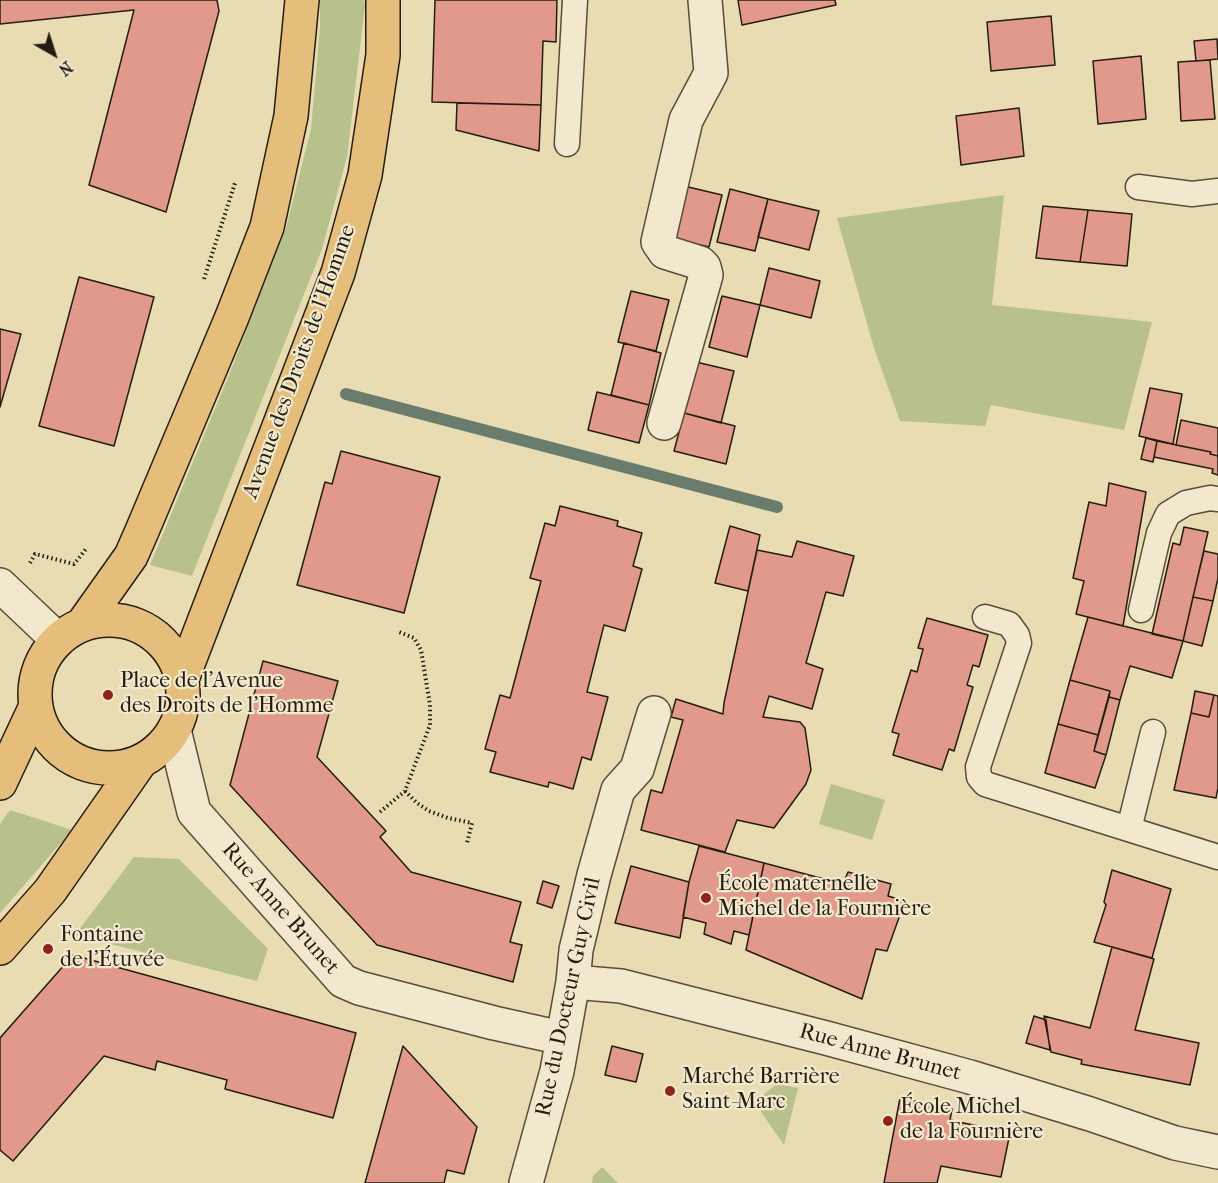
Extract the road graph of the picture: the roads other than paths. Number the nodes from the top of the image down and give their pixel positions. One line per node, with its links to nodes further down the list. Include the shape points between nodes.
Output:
1 (302, 0): 13 (main road, Avenue des Droits de l'Homme, via 291,116 267,227 131,556)
2 (383, 0): 14 (main road, Avenue des Droits de l'Homme, via 383,55 365,175 338,273)
3 (575, 0): 5 (lane)
4 (705, 0): 8 (street, via 711,73 686,120 658,242 665,252 699,263 706,274)
5 (567, 144)
6 (1138, 187): 7 (lane, via 1192,194)
7 (1218, 191)
8 (664, 423)
9 (1218, 499): 11 (lane, via 1186,503 1168,514 1159,533)
10 (5, 590): 13 (street)
11 (1141, 610)
12 (985, 617): 21 (lane, via 1009,624 1019,643 978,767 979,777 985,784)
13 (70, 633): 14 (main road, Avenue des Droits de l'Homme, via 103,620 145,628 175,658); 15 (main road, Avenue des Droits de l'Homme, via 44,659 36,681)
14 (182, 679): 17 (main road, Avenue des Droits de l'Homme, via 182,705)
15 (36, 706): 19 (main road, Avenue des Droits de l'Homme, via 52,741 83,764 123,767); 20 (main road, Avenue des Droits de l'Homme)
16 (654, 713): 24 (street, Rue du Docteur Guy Civil, via 637,769 618,790 576,950)
17 (174, 730): 19 (main road, Avenue des Droits de l'Homme, via 160,748); 25 (street, Rue Anne Brunet, via 194,812 343,981)
18 (1153, 732): 21 (lane)
19 (141, 761): 23 (main road, Avenue des Droits de l'Homme, via 50,891)
20 (0, 783)
21 (1129, 829): 22 (lane)
22 (1218, 857)
23 (0, 948)
24 (573, 982): 25 (street, Rue du Docteur Guy Civil); 26 (street, Rue Anne Brunet, via 621,986 826,1038 992,1084 1175,1143)
25 (562, 1038): 27 (street, Rue du Docteur Guy Civil, via 557,1071)
26 (1218, 1152)
27 (526, 1183)

